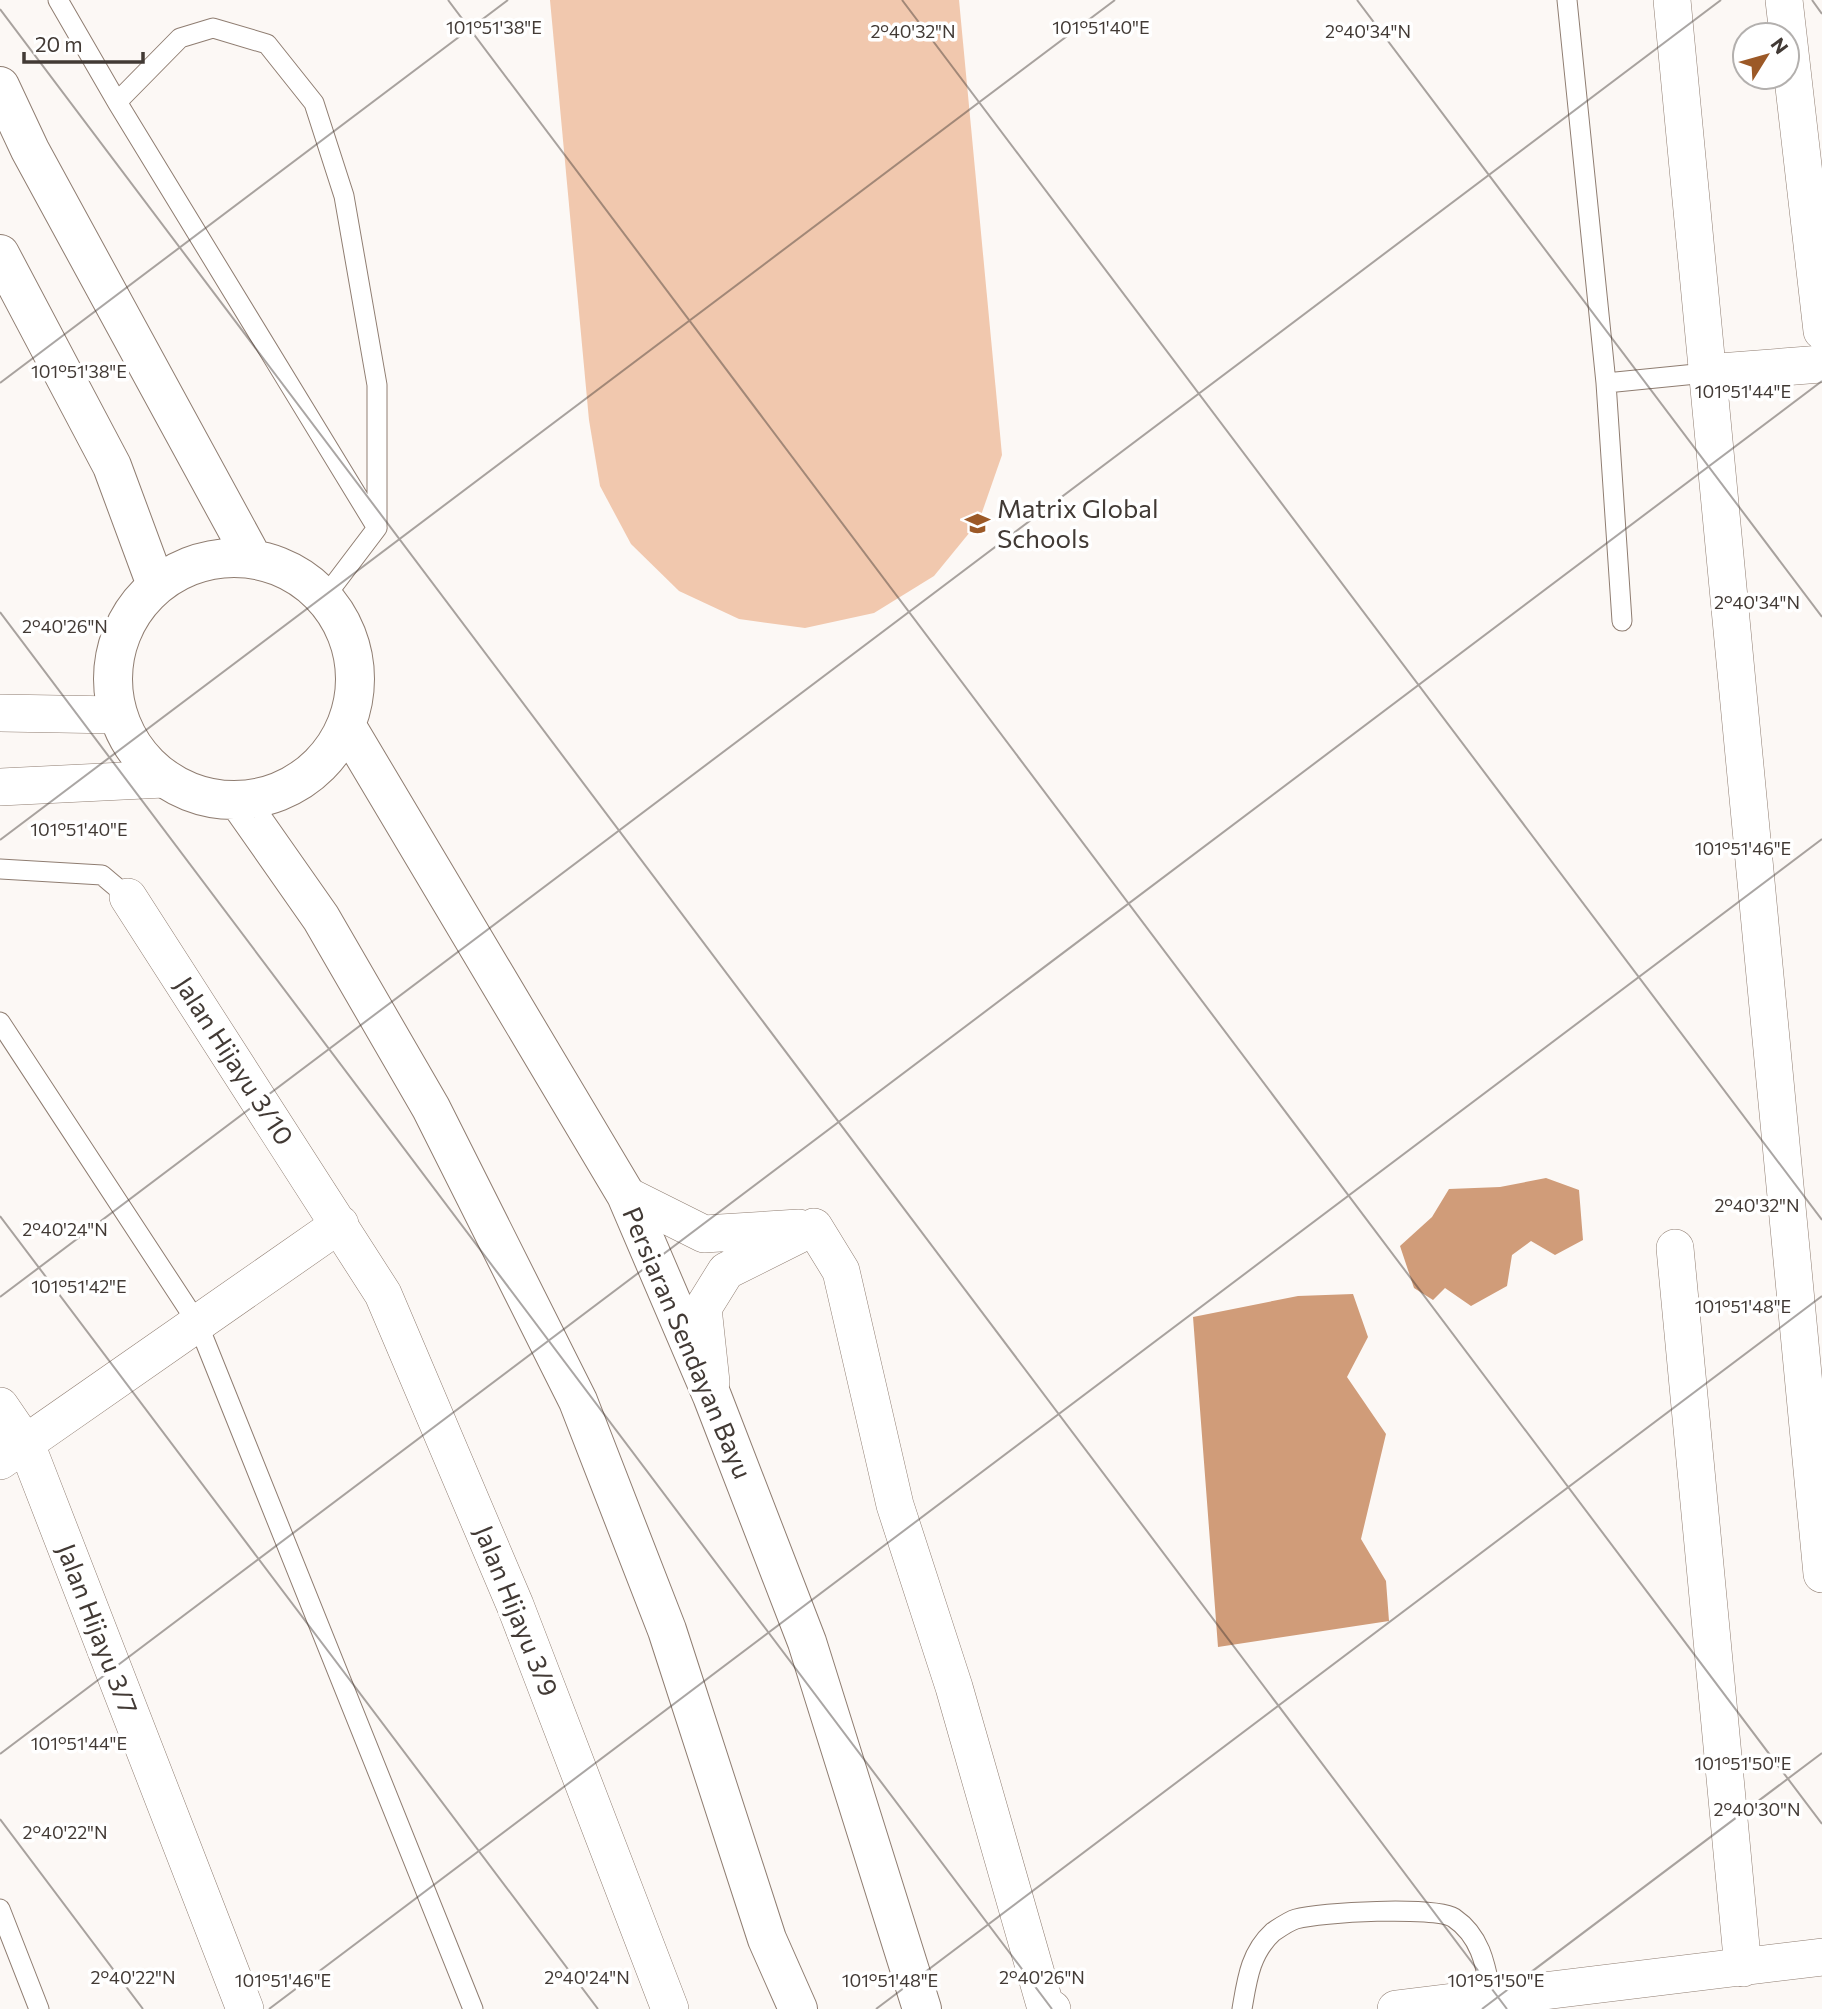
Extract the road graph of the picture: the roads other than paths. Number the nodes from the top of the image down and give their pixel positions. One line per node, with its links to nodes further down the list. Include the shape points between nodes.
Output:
1 (58, 0): 6 (lane)
2 (1567, 0): 11 (lane)
3 (1672, 0): 10 (street)
4 (1784, 0): 8 (street)
5 (0, 86): 13 (street, via 138,352)
6 (117, 102): 12 (lane); 12 (lane, via 180,38 213,28 267,44 314,103 344,196 377,385)
7 (0, 254): 14 (street, via 112,466)
8 (1822, 331)
9 (1822, 364): 10 (street)
10 (1706, 373): 11 (lane); 34 (street)
11 (1606, 383): 16 (lane)
12 (377, 528): 15 (lane)
13 (253, 559): 14 (street, via 218,558 185,567); 15 (street, via 279,566)
14 (156, 585): 18 (street, via 132,612 117,644 112,680)
15 (324, 598): 19 (street, via 343,626 353,659 354,692)
16 (1622, 621)
17 (0, 713): 18 (street)
18 (118, 715): 20 (street, via 136,751)
19 (346, 725): 22 (street, via 329,755 303,779 272,794); 26 (street, Persiaran Sendayan Bayu)
20 (164, 779): 21 (street); 22 (street, via 200,796)
21 (0, 787)
22 (239, 801): 43 (street, via 321,918 431,1108 579,1401 667,1630 767,1939)
23 (0, 869): 24 (lane, via 102,875)
24 (128, 897): 27 (street, Jalan Hijayu 3/10)
25 (0, 1022): 30 (lane)
26 (626, 1195): 28 (street, via 704,1234); 31 (street, Persiaran Sendayan Bayu)
27 (340, 1224): 30 (street); 42 (street, Jalan Hijayu 3/9, via 383,1294 515,1605)
28 (814, 1227): 31 (street, via 726,1271 703,1308); 45 (street, via 841,1271 895,1504 954,1687 1045,2005)
29 (1675, 1248): 37 (street)
30 (198, 1324): 33 (street); 41 (lane)
31 (712, 1396): 44 (street, Persiaran Sendayan Bayu, via 807,1642)
32 (0, 1406): 33 (street, Jalan Hijayu 3/7)
33 (13, 1453): 40 (street, Jalan Hijayu 3/7)
34 (1822, 1574)
35 (0, 1909): 39 (lane)
36 (1822, 1956): 37 (street)
37 (1743, 1968): 38 (street)
38 (1492, 1998): 46 (lane, via 1485,1959 1473,1936 1453,1917 1415,1909 1295,1919 1256,1950); 47 (street)
39 (39, 2009)
40 (245, 2009)
41 (473, 2009)
42 (670, 2009)
43 (798, 2009)
44 (922, 2009)
45 (1052, 2009)
46 (1242, 2009)
47 (1396, 2009)

